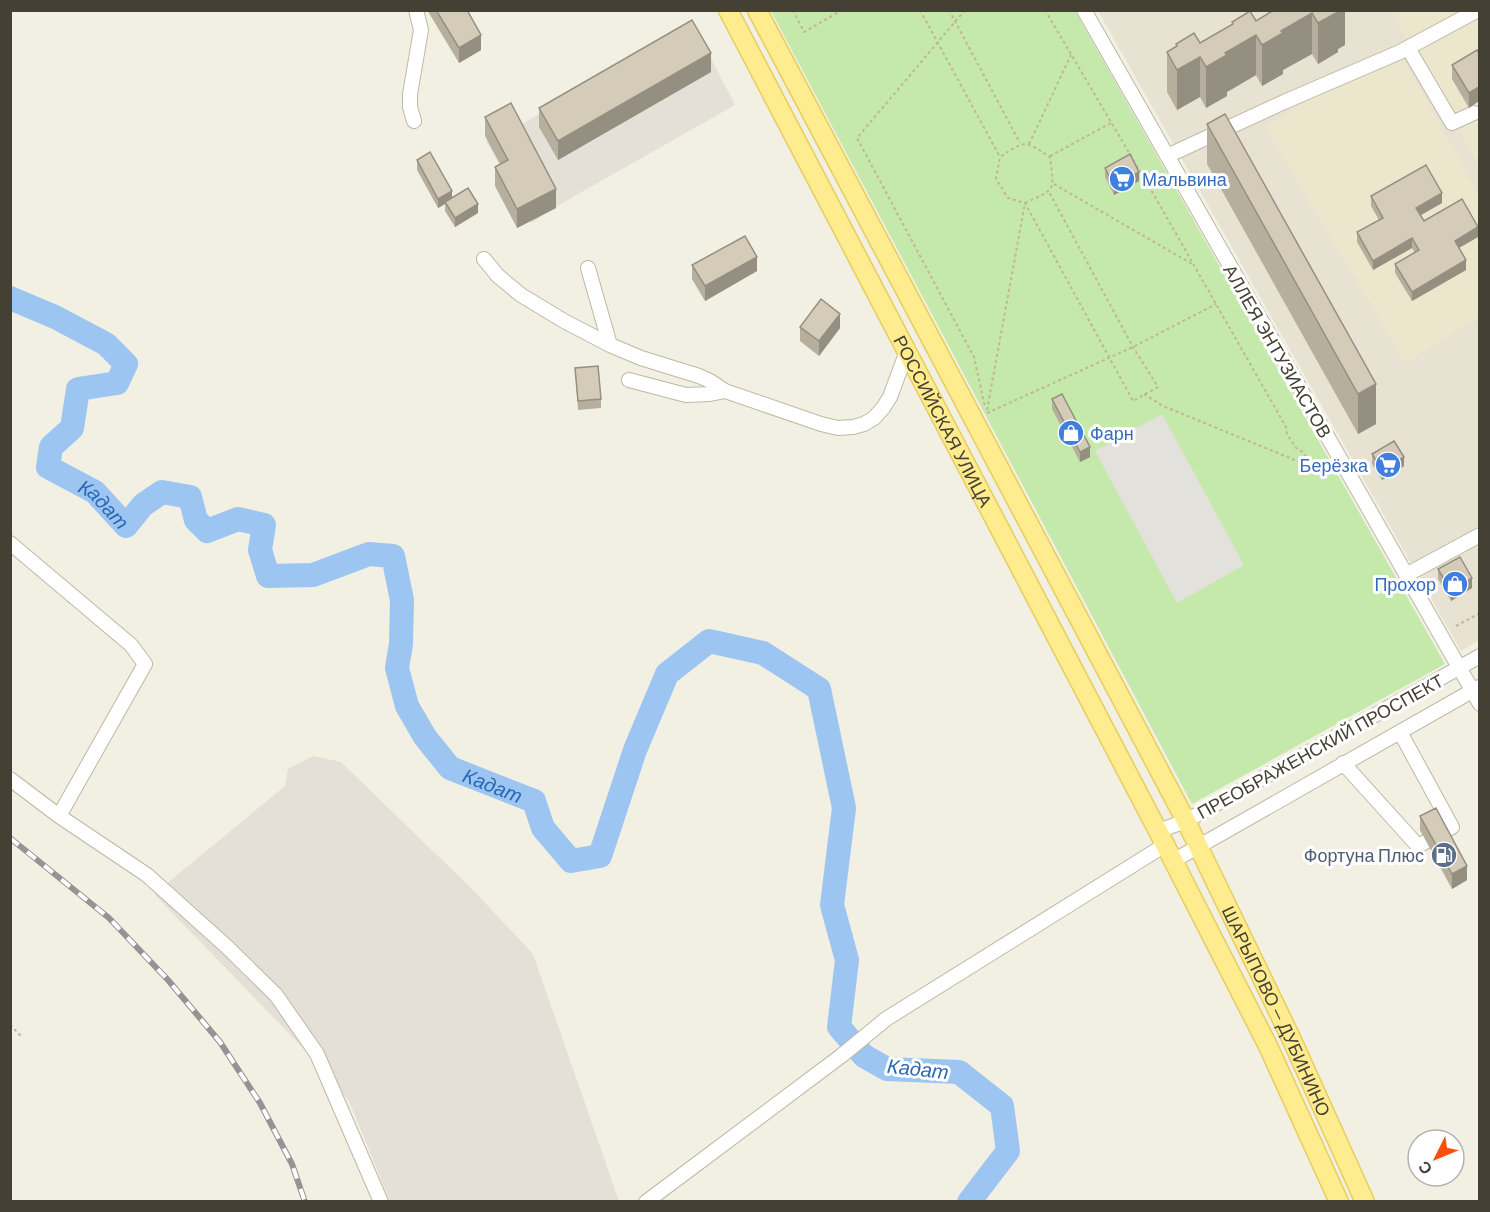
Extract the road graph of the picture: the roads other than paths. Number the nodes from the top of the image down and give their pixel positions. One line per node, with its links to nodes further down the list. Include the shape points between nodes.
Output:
1 (416, 10): 8 (street, via 421,30 410,94)
2 (756, 10): 5 (street); 27 (main road, РОССИЙСКАЯ УЛИЦА)
3 (1084, 10): 9 (street, АЛЛЕЯ ЭНТУЗИАСТОВ)
4 (1478, 10): 6 (street)
5 (731, 16): 13 (main road, РОССИЙСКАЯ УЛИЦА)
6 (1408, 48): 7 (street, via 1452,123); 9 (street)
7 (1474, 113)
8 (414, 121)
9 (1167, 156): 18 (street, АЛЛЕЯ ЭНТУЗИАСТОВ)
10 (483, 259): 12 (street, via 521,295)
11 (588, 268): 12 (street)
12 (610, 345): 15 (street, via 699,376)
13 (907, 351): 15 (street, via 883,408 874,418 853,427 821,424); 28 (main road, РОССИЙСКАЯ УЛИЦА)
14 (629, 380): 15 (street, via 686,395)
15 (725, 391)
16 (1479, 536): 18 (street)
17 (10, 543): 26 (street, via 131,645 145,664)
18 (1407, 575): 20 (street, АЛЛЕЯ ЭНТУЗИАСТОВ)
19 (1479, 656): 20 (street, ПРЕОБРАЖЕНСКИЙ ПРОСПЕКТ)
20 (1459, 668): 21 (street, АЛЛЕЯ ЭНТУЗИАСТОВ); 27 (street, ПРЕОБРАЖЕНСКИЙ ПРОСПЕКТ)
21 (1476, 689): 22 (street, АЛЛЕЯ ЭНТУЗИАСТОВ); 23 (street, ПРЕОБРАЖЕНСКИЙ ПРОСПЕКТ)
22 (1479, 704)
23 (1400, 732): 24 (street, ПРЕОБРАЖЕНСКИЙ ПРОСПЕКТ); 24 (street, via 1452,827 1418,846)
24 (1343, 763): 29 (street, ПРЕОБРАЖЕНСКИЙ ПРОСПЕКТ)
25 (10, 779): 26 (street)
26 (59, 816): 30 (street, via 147,875 276,995 317,1054)
27 (1186, 821): 28 (street, ПРЕОБРАЖЕНСКИЙ ПРОСПЕКТ); 29 (main road, ШАРЫПОВО — ДУБИНИНО)
28 (1165, 845): 29 (street, ПРЕОБРАЖЕНСКИЙ ПРОСПЕКТ); 31 (street, via 886,1019); 32 (main road, ШАРЫПОВО — ДУБИНИНО, via 1268,1046)
29 (1199, 846): 33 (main road, ШАРЫПОВО — ДУБИНИНО)
30 (381, 1202)
31 (646, 1202)
32 (1339, 1202)
33 (1365, 1202)

